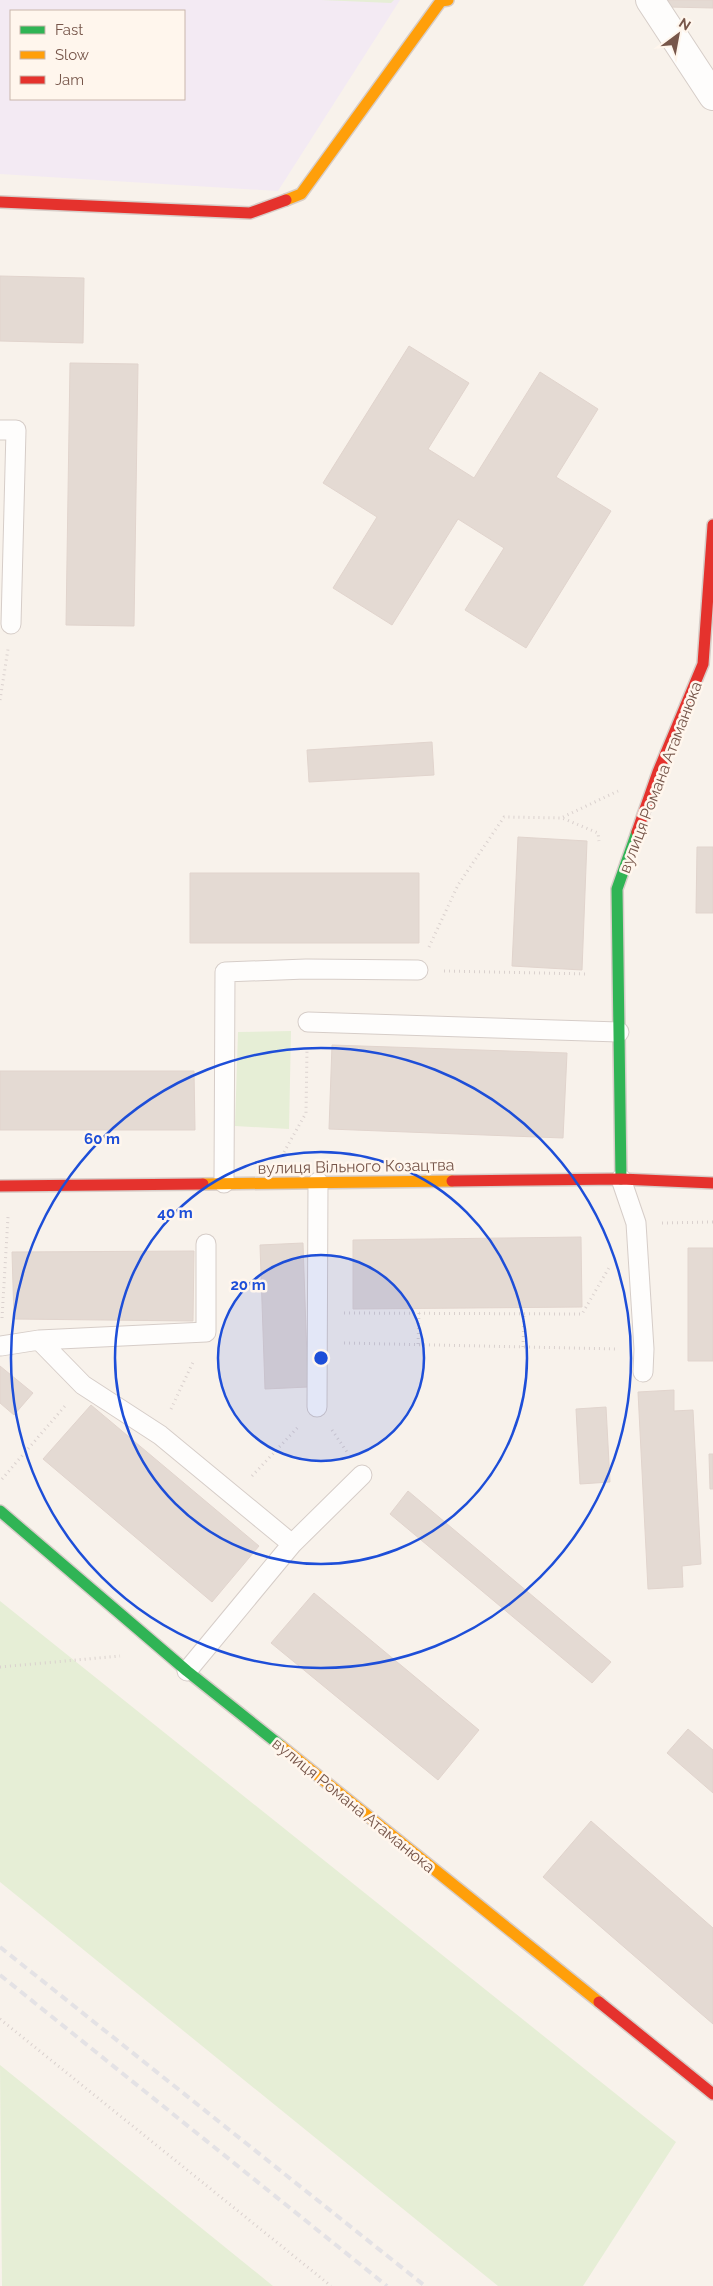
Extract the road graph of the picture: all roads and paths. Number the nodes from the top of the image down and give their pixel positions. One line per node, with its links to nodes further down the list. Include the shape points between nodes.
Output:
1 (448, 0): 4 (street, via 442,1 301,194 250,213)
2 (650, 0): 3 (street)
3 (713, 96)
4 (0, 202)
5 (0, 430): 7 (lane, via 16,430)
6 (713, 525): 9 (street, вулиця Романа Атаманюка, via 703,664)
7 (12, 624): 8 (path)
8 (0, 700)
9 (658, 772): 10 (path); 13 (street, вулиця Романа Атаманюка, via 617,889)
10 (562, 818): 11 (path, via 598,833); 12 (path, via 504,817 458,885)
11 (599, 842)
12 (418, 970): 13 (path); 21 (lane, via 306,968 225,972)
13 (618, 975): 15 (street, вулиця Романа Атаманюка)
14 (308, 1022): 15 (lane)
15 (619, 1032): 17 (street, вулиця Романа Атаманюка)
16 (306, 1113): 19 (path)
17 (621, 1179): 18 (street, вулиця Вільного Козацтва); 20 (street, вулиця Вільного Козацтва); 24 (lane)
18 (318, 1182): 19 (street, вулиця Вільного Козацтва); 32 (lane)
19 (266, 1183): 21 (street, вулиця Вільного Козацтва)
20 (713, 1183)
21 (224, 1184): 22 (street, вулиця Вільного Козацтва)
22 (5, 1186): 34 (path)
23 (713, 1222): 24 (path)
24 (636, 1223): 36 (lane)
25 (206, 1244): 30 (lane)
26 (351, 1313): 27 (path)
27 (419, 1313): 28 (path); 33 (path)
28 (524, 1313): 29 (path); 35 (path)
29 (582, 1314)
30 (206, 1332): 31 (lane); 40 (path)
31 (39, 1340): 34 (lane); 38 (lane)
32 (316, 1342): 33 (path); 39 (lane)
33 (418, 1344): 35 (path)
34 (1, 1346)
35 (523, 1347): 36 (path)
36 (644, 1349): 37 (lane)
37 (643, 1372)
38 (83, 1385): 40 (lane); 42 (path)
39 (317, 1407): 41 (path); 43 (path)
40 (160, 1435): 43 (lane)
41 (362, 1475): 45 (lane)
42 (0, 1482)
43 (233, 1496): 45 (lane)
44 (0, 1511): 46 (street, вулиця Романа Атаманюка)
45 (292, 1544): 48 (lane)
46 (163, 1651): 47 (path); 48 (street, вулиця Романа Атаманюка)
47 (0, 1667)
48 (187, 1671): 50 (street, вулиця Романа Атаманюка)
49 (0, 2019): 51 (path)
50 (713, 2094)
51 (331, 2286)

